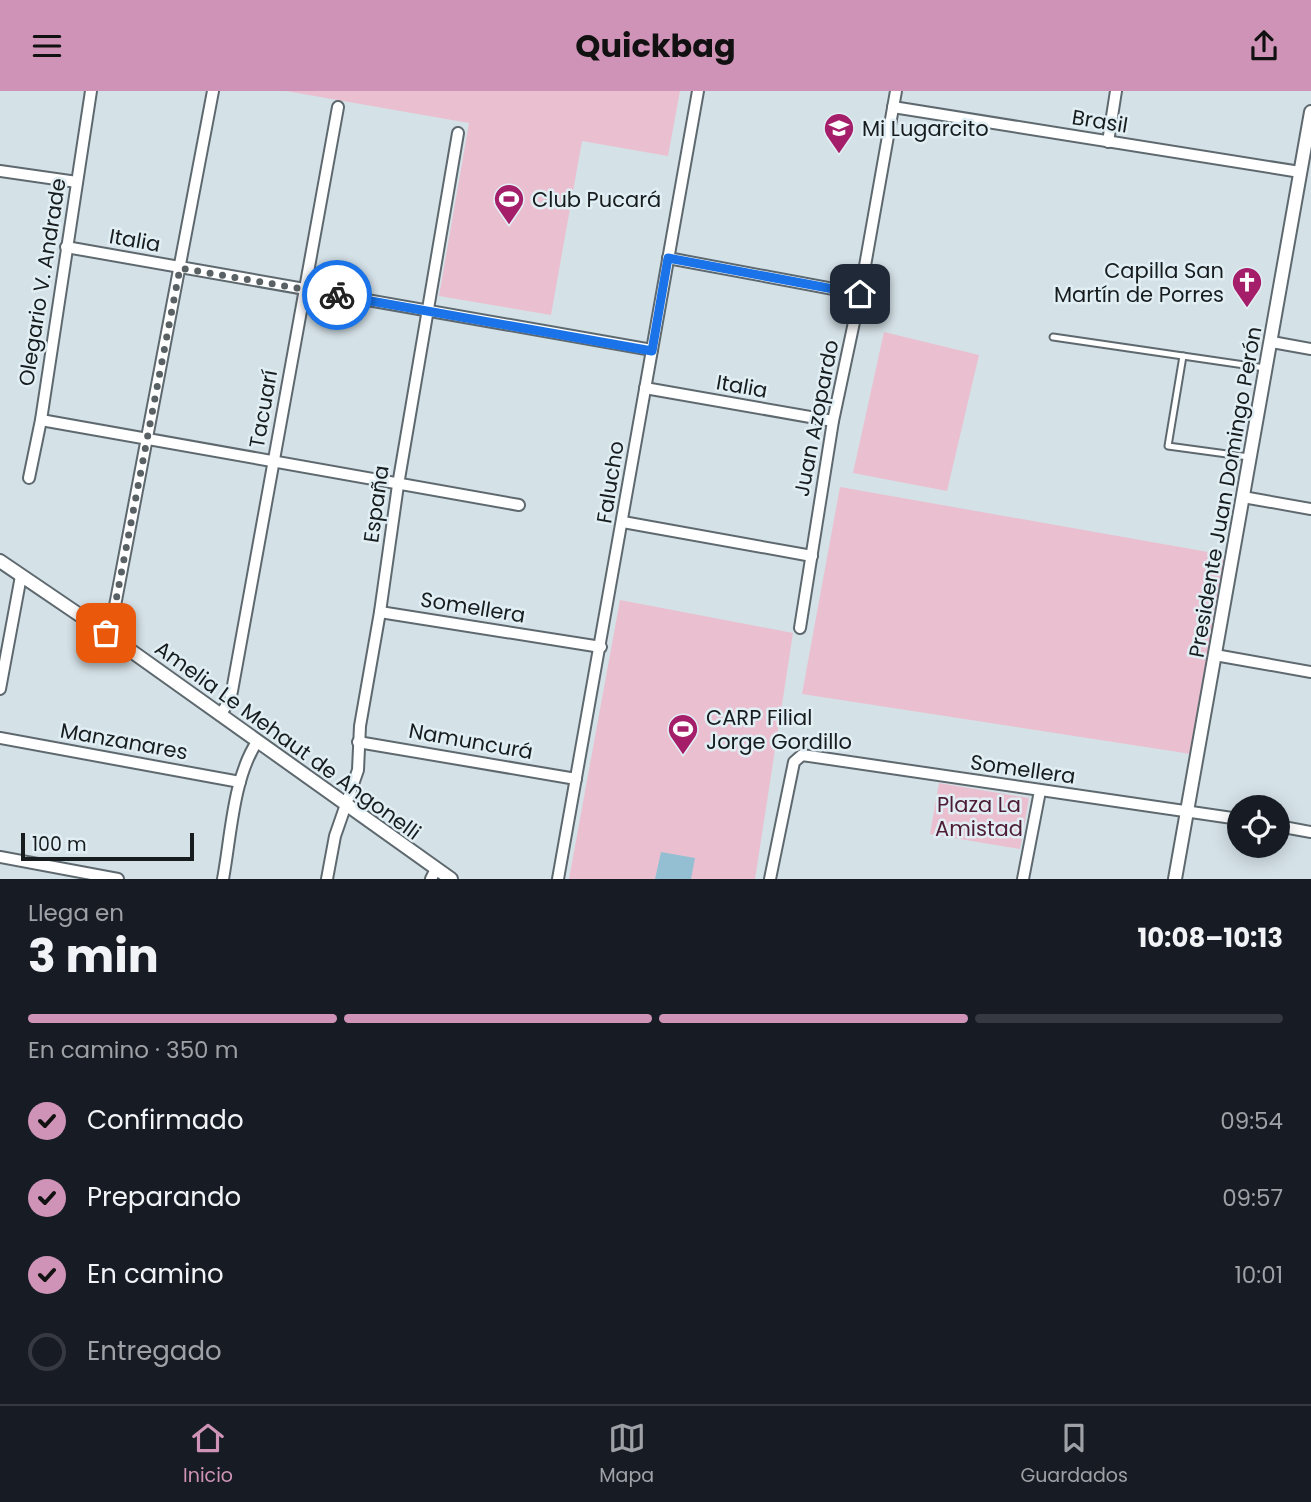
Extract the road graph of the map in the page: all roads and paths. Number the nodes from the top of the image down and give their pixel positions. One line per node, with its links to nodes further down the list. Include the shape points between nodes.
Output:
1 (91, 91): 13 (street, Olegario V. Andrade)
2 (213, 91): 16 (street)
3 (698, 91): 15 (street, Falucho)
4 (896, 91): 7 (street, Juan Azopardo)
5 (1116, 91): 10 (street)
6 (338, 107): 17 (street, Tacuarí)
7 (893, 107): 10 (street, Brasil); 18 (street, Juan Azopardo)
8 (1311, 112): 12 (street, Presidente Juan Domingo Perón)
9 (458, 132): 19 (street, España)
10 (1108, 142): 12 (street, Brasil)
11 (0, 171): 13 (street)
12 (1300, 172): 21 (street, Presidente Juan Domingo Perón)
13 (77, 182): 14 (street, Olegario V. Andrade)
14 (66, 247): 16 (street, Italia); 27 (street, Olegario V. Andrade)
15 (668, 258): 18 (street); 23 (street, Falucho)
16 (180, 268): 17 (street, Italia); 29 (street)
17 (303, 290): 19 (street, Italia); 31 (street, Tacuarí)
18 (860, 294): 28 (street, Juan Azopardo)
19 (427, 310): 23 (street, Italia); 33 (street, España)
20 (1053, 337): 24 (lane)
21 (1272, 342): 22 (street); 25 (street, Presidente Juan Domingo Perón)
22 (1311, 349)
23 (652, 351): 26 (street, Falucho)
24 (1183, 356): 25 (lane); 30 (lane, via 1168,446)
25 (1265, 369): 30 (street, Presidente Juan Domingo Perón)
26 (645, 389): 28 (street, Italia); 37 (street, Falucho)
27 (41, 420): 29 (street); 32 (street, Olegario V. Andrade)
28 (832, 421): 38 (street, Juan Azopardo)
29 (146, 437): 31 (street); 43 (street)
30 (1250, 457): 34 (street, Presidente Juan Domingo Perón)
31 (274, 460): 33 (street); 48 (street, Tacuarí, via 230,700)
32 (29, 478)
33 (398, 485): 35 (street); 41 (street, España)
34 (1243, 497): 36 (street); 45 (street, Presidente Juan Domingo Perón)
35 (519, 505)
36 (1311, 509)
37 (623, 522): 38 (street); 44 (street, Falucho)
38 (812, 556): 42 (street, Juan Azopardo)
39 (0, 561): 40 (street, Amelia Le Mehaut de Angonelli)
40 (21, 576): 43 (street, Amelia Le Mehaut de Angonelli); 47 (street)
41 (380, 612): 44 (street, Somellera); 51 (street, España)
42 (800, 628)
43 (106, 633): 48 (street, Amelia Le Mehaut de Angonelli)
44 (601, 646): 52 (street, Falucho)
45 (1215, 655): 46 (street); 56 (street, Presidente Juan Domingo Perón)
46 (1311, 672)
47 (0, 689)
48 (220, 715): 50 (street, Amelia Le Mehaut de Angonelli)
49 (0, 738): 53 (street, Manzanares)
50 (257, 742): 53 (street); 55 (street, Amelia Le Mehaut de Angonelli)
51 (358, 742): 52 (street, Namuncurá); 55 (street, España, via 358,770)
52 (576, 779): 66 (street, Falucho)
53 (240, 782): 63 (street)
54 (1040, 791): 56 (street, Somellera); 67 (street, Somellera, via 802,755 793,762); 68 (street)
55 (346, 805): 61 (street, Amelia Le Mehaut de Angonelli); 64 (street, España)
56 (1186, 810): 57 (street, Somellera); 69 (street, Presidente Juan Domingo Perón)
57 (1227, 817)
58 (1290, 828): 59 (street)
59 (1311, 832)
60 (0, 857): 62 (street)
61 (433, 874): 65 (street, Amelia Le Mehaut de Angonelli)
62 (118, 879)
63 (223, 879)
64 (327, 879)
65 (450, 879)
66 (558, 879)
67 (771, 879)
68 (1023, 879)
69 (1175, 879)

